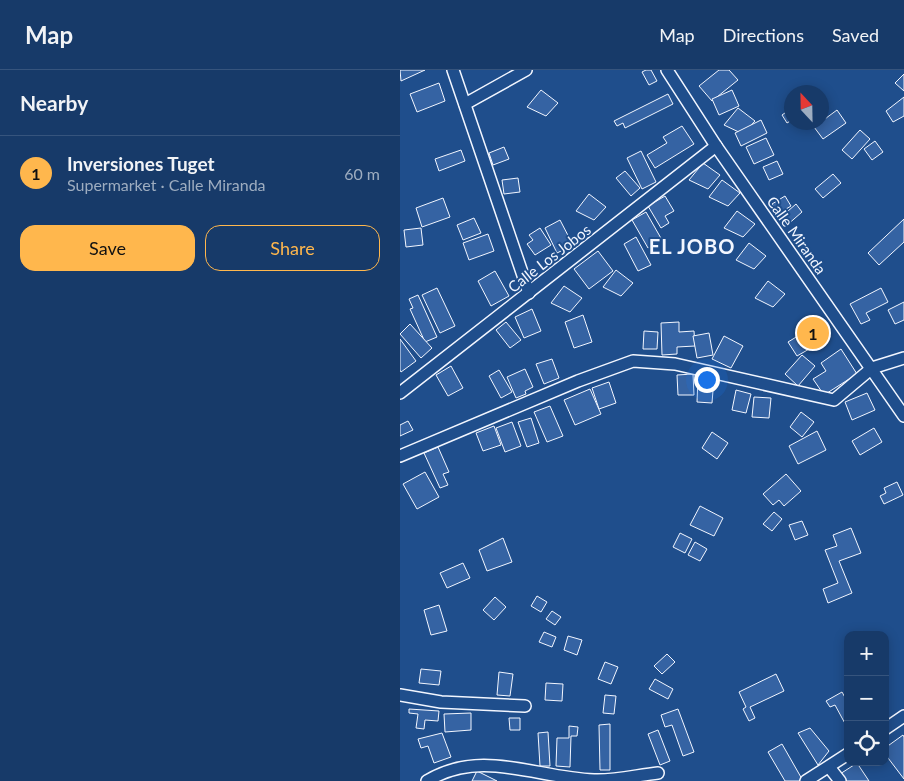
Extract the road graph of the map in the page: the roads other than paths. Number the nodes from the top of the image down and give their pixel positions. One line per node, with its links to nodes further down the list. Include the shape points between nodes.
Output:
1 (453, 70): 4 (street)
2 (526, 70): 4 (street)
3 (667, 70): 5 (street, Calle Miranda)
4 (465, 104): 6 (street)
5 (716, 146): 6 (street, Calle Los Jobos); 8 (street, Calle Miranda)
6 (529, 293): 9 (street, Calle Los Jobos)
7 (904, 358): 8 (street)
8 (872, 368): 10 (street, Calle Miranda); 11 (street, via 834,400 675,364 633,361)
9 (400, 393)
10 (904, 416)
11 (400, 456)
12 (400, 694): 13 (street, via 442,702)
13 (525, 706)
14 (904, 716): 15 (street)
15 (889, 726)
16 (844, 757): 17 (street)
17 (829, 767): 20 (street); 21 (street)
18 (658, 773): 19 (street, via 594,780 482,764)
19 (427, 781)
20 (806, 781)
21 (840, 781)

